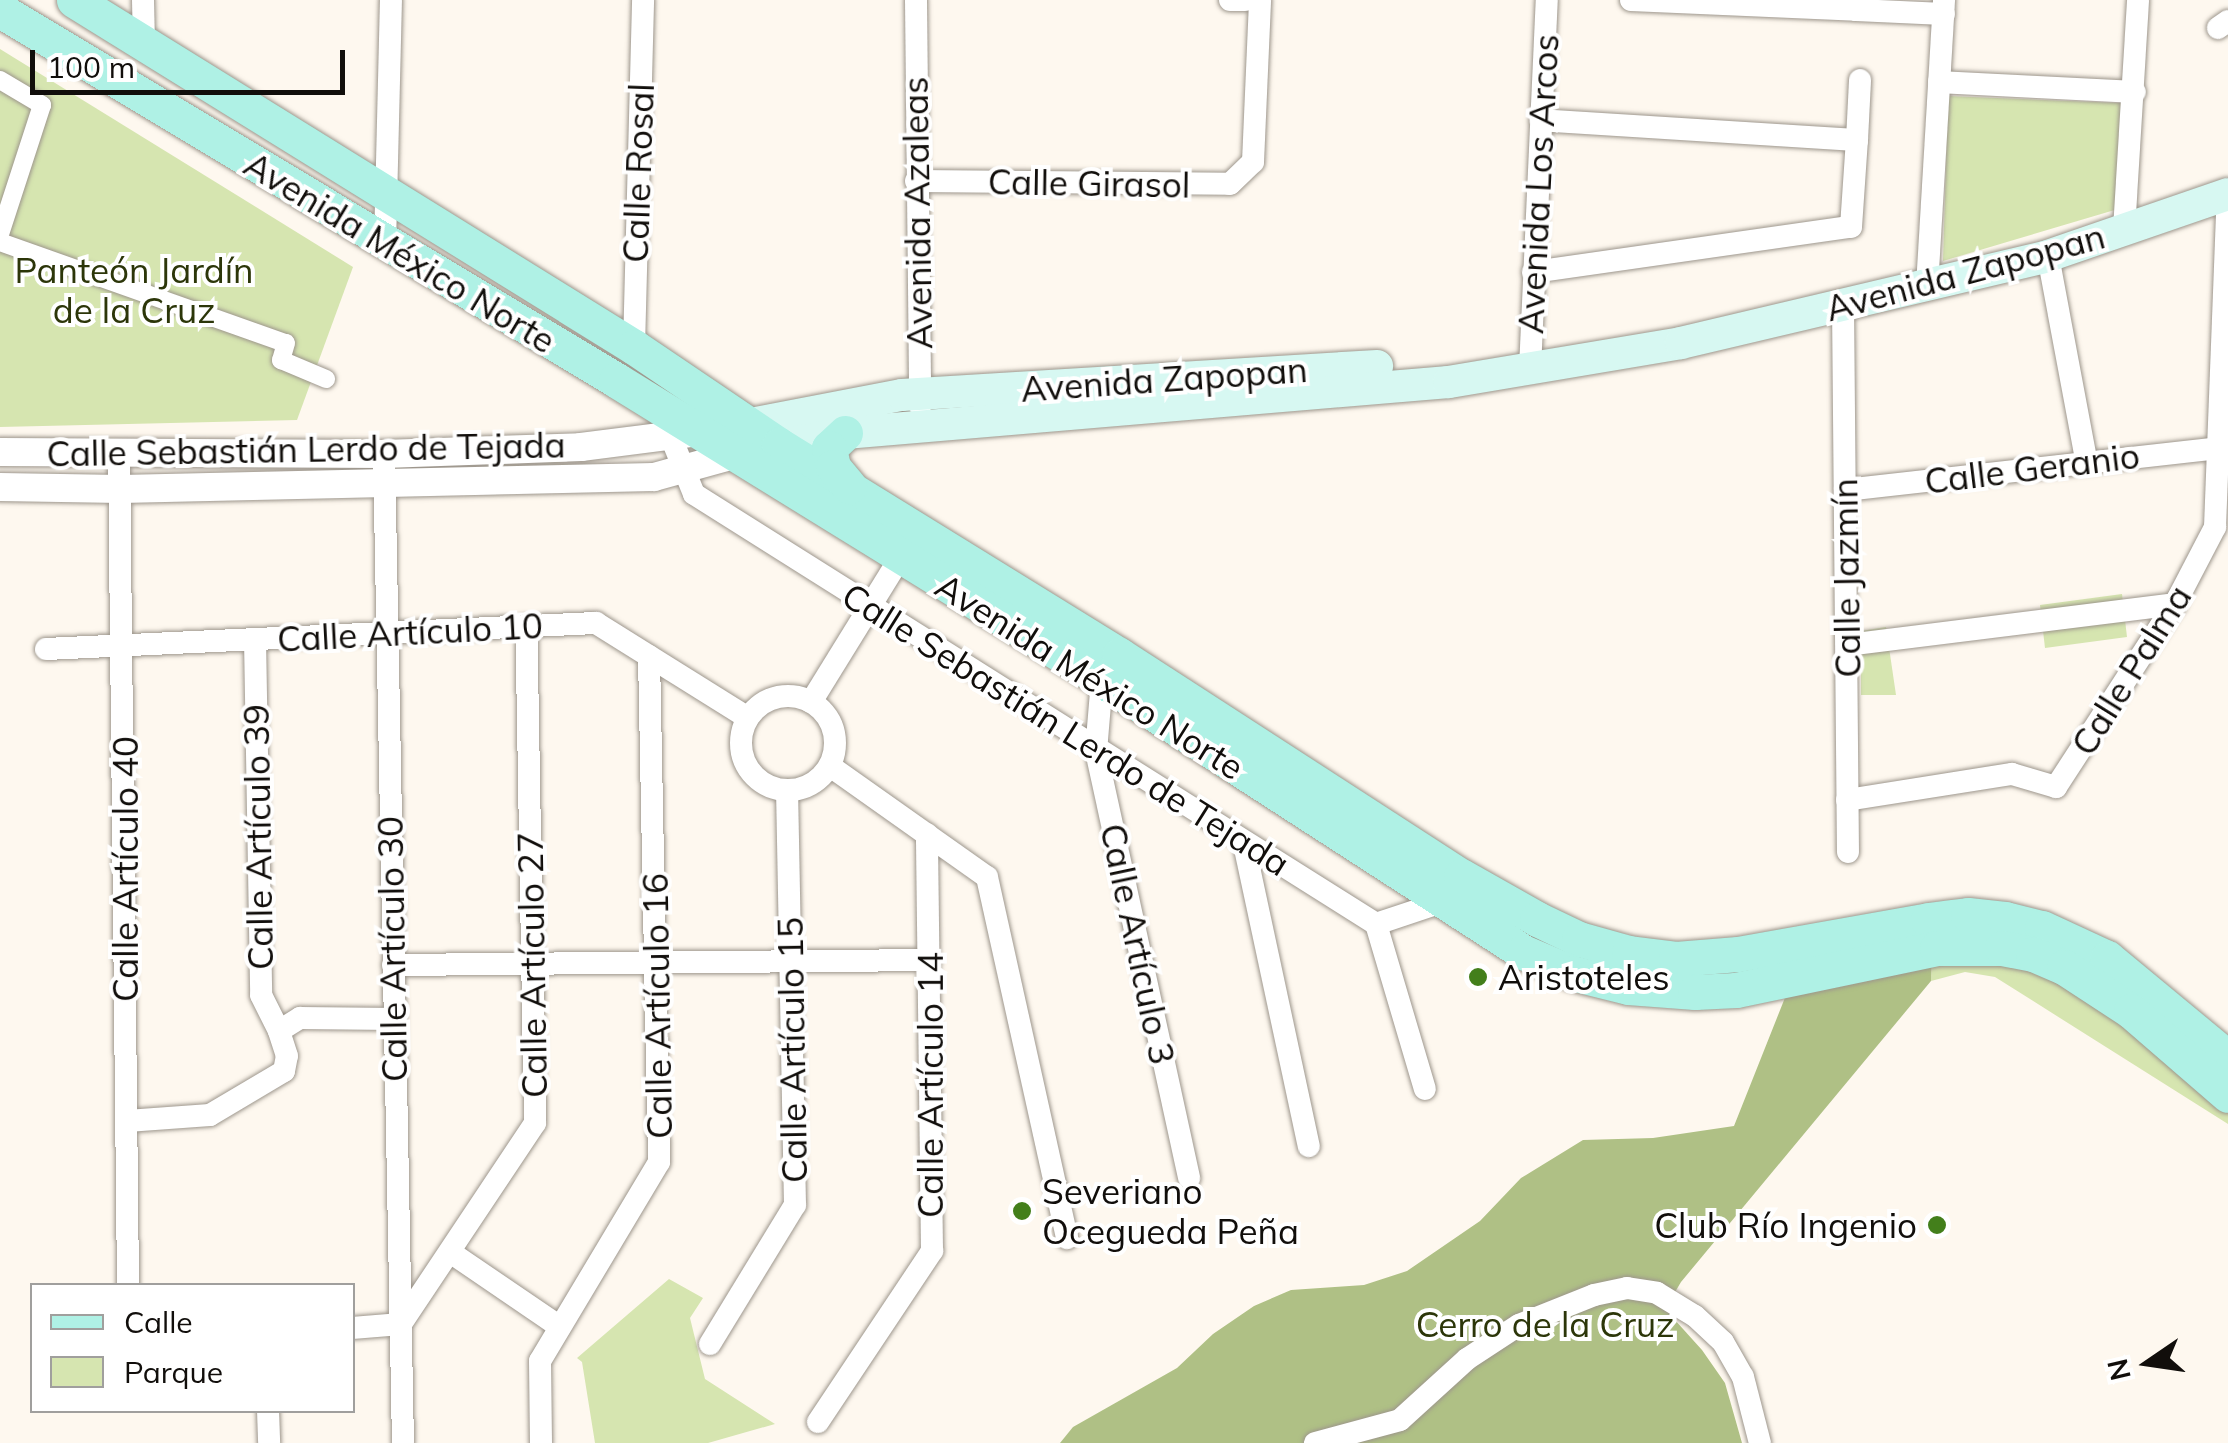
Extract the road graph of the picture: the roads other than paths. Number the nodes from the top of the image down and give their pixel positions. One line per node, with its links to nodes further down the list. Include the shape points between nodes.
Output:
1 (74, 0): 15 (main road, Avenida México Norte)
2 (143, 0): 15 (street)
3 (391, 0): 23 (street)
4 (643, 0): 33 (street, Calle Rosal)
5 (916, 0): 22 (street, Avenida Azaleas)
6 (1230, 0): 7 (street)
7 (1246, 0)
8 (1260, 0): 22 (street, Calle Girasol, via 1253,162 1230,184)
9 (1547, 0): 20 (street, Avenida Los Arcos)
10 (1632, 0): 12 (street)
11 (2138, 0): 19 (street)
12 (1856, 5): 13 (street)
13 (1944, 7): 18 (street)
14 (0, 10): 27 (main road, Avenida México Norte)
15 (144, 43): 23 (main road, Avenida México Norte)
16 (0, 80): 26 (street, via 42,106)
17 (1860, 80): 21 (street)
18 (1939, 82): 19 (street); 30 (street)
19 (2135, 92): 25 (street)
20 (1542, 120): 21 (street); 29 (street, Avenida Los Arcos)
21 (1857, 140): 29 (street, via 1851,228)
22 (916, 181): 36 (street, Avenida Azaleas)
23 (385, 193): 27 (street); 33 (main road, Avenida México Norte)
24 (2228, 194): 25 (main road, Avenida Zapopan); 31 (street, Calle Palma)
25 (2124, 230): 28 (main road, Avenida Zapopan)
26 (0, 238): 35 (street, via 286,343 282,360)
27 (385, 244): 38 (main road, Avenida México Norte)
28 (2048, 256): 30 (main road, Avenida Zapopan); 43 (street)
29 (1534, 272): 34 (street, Avenida Los Arcos)
30 (1927, 288): 32 (main road, Avenida Zapopan)
31 (2227, 300): 40 (street, Calle Palma)
32 (1843, 304): 34 (main road, Avenida Zapopan, via 1681,343); 49 (street, Calle Jazmín)
33 (634, 347): 39 (main road, Avenida México Norte)
34 (1530, 363): 36 (main road, Avenida Zapopan)
35 (326, 378)
36 (920, 410): 37 (main road, Avenida Zapopan); 39 (main road, Avenida Zapopan)
37 (846, 432): 39 (main road, Calle Sebastián Lerdo de Tejada); 47 (main road, via 829,448 833,467)
38 (685, 434): 39 (main road, Avenida México Norte); 44 (street, Calle Sebastián Lerdo de Tejada); 45 (street, Calle Sebastián Lerdo de Tejada)
39 (754, 442): 45 (street, Calle Sebastián Lerdo de Tejada); 47 (main road, Avenida México Norte); 50 (main road, Avenida México Norte)
40 (2219, 448): 43 (street, Calle Geranio); 51 (street, Calle Palma, via 2214,527)
41 (0, 452): 42 (street, Calle Sebastián Lerdo de Tejada)
42 (119, 454): 44 (street, Calle Sebastián Lerdo de Tejada); 48 (street, Calle Artículo 40)
43 (2086, 460): 49 (street, Calle Geranio)
44 (384, 468): 45 (street, Calle Sebastián Lerdo de Tejada, via 654,476); 48 (street, Calle Sebastián Lerdo de Tejada); 54 (street, Calle Artículo 30)
45 (681, 468): 52 (street, Calle Sebastián Lerdo de Tejada, via 694,494)
46 (0, 487): 48 (street, Calle Sebastián Lerdo de Tejada)
47 (849, 487): 50 (main road, Avenida México Norte)
48 (121, 489): 56 (street, Calle Artículo 40)
49 (1845, 490): 57 (street, Calle Jazmín)
50 (909, 543): 52 (street); 60 (main road, Avenida México Norte)
51 (2175, 604): 57 (street); 66 (street, Calle Palma, via 2056,787 2012,774)
52 (870, 606): 61 (street); 63 (street, Calle Sebastián Lerdo de Tejada)
53 (526, 626): 54 (street, Calle Artículo 10); 59 (street, Calle Artículo 10, via 596,624); 75 (street, Calle Artículo 27)
54 (386, 633): 55 (street, Calle Artículo 10); 76 (street, Calle Artículo 30)
55 (254, 639): 56 (street, Calle Artículo 10); 78 (street, Calle Artículo 39, via 261,995)
56 (123, 645): 58 (street, Calle Artículo 10); 82 (street, Calle Artículo 40)
57 (1847, 645): 66 (street, Calle Jazmín)
58 (46, 649)
59 (649, 656): 62 (street, Calle Artículo 10); 74 (street, Calle Artículo 16)
60 (1110, 668): 63 (street, Calle Artículo 3); 70 (main road, Avenida México Norte)
61 (811, 702): 62 (street, via 784,696); 64 (street, via 833,730)
62 (748, 718): 65 (street, via 741,750 746,766 756,779)
63 (1096, 751): 68 (street, Calle Sebastián Lerdo de Tejada); 84 (street, Calle Artículo 3)
64 (830, 766): 65 (street, via 812,785); 67 (street)
65 (786, 791): 73 (street, Calle Artículo 15)
66 (1846, 800): 69 (street, Calle Jazmín)
67 (927, 834): 72 (street, Calle Artículo 14); 85 (street, via 987,876)
68 (1244, 844): 71 (street, Calle Sebastián Lerdo de Tejada); 83 (street)
69 (1848, 852)
70 (1452, 889): 71 (street); 79 (main road, Avenida México Norte, via 1579,939 1676,959 1968,915 2005,919 2107,958); 81 (main road, Avenida México Norte, via 1523,952 1628,987 1736,990 1936,948 2033,954 2131,1011)
71 (1376, 924): 80 (street)
72 (930, 960): 73 (street); 93 (street, Calle Artículo 14, via 932,1251)
73 (790, 962): 74 (street); 91 (street, Calle Artículo 15, via 795,1206)
74 (657, 963): 75 (street); 89 (street, Calle Artículo 16, via 659,1162)
75 (532, 964): 76 (street); 86 (street, Calle Artículo 27, via 535,1123)
76 (392, 965): 77 (street, Calle Artículo 30)
77 (394, 1019): 78 (street, via 300,1018); 88 (street, Calle Artículo 30)
78 (279, 1031): 82 (street, via 288,1056 284,1070 210,1115)
79 (2228, 1058)
80 (1425, 1089)
81 (2228, 1096)
82 (127, 1122): 87 (street, Calle Artículo 40)
83 (1309, 1146)
84 (1189, 1178)
85 (1066, 1238)
86 (450, 1252): 88 (street, Calle Artículo 27); 89 (street)
87 (128, 1283)
88 (400, 1324): 90 (street); 95 (street, Calle Artículo 30)
89 (560, 1327): 96 (street, Calle Artículo 16, via 540,1361)
90 (355, 1328)
91 (710, 1344)
92 (268, 1413): 94 (street)
93 (818, 1422)
94 (269, 1443)
95 (403, 1443)
96 (541, 1443)
97 (1315, 1443): 98 (street, via 1400,1420 1467,1359 1519,1325 1627,1288 1657,1293 1723,1342 1743,1377)
98 (1760, 1443)

